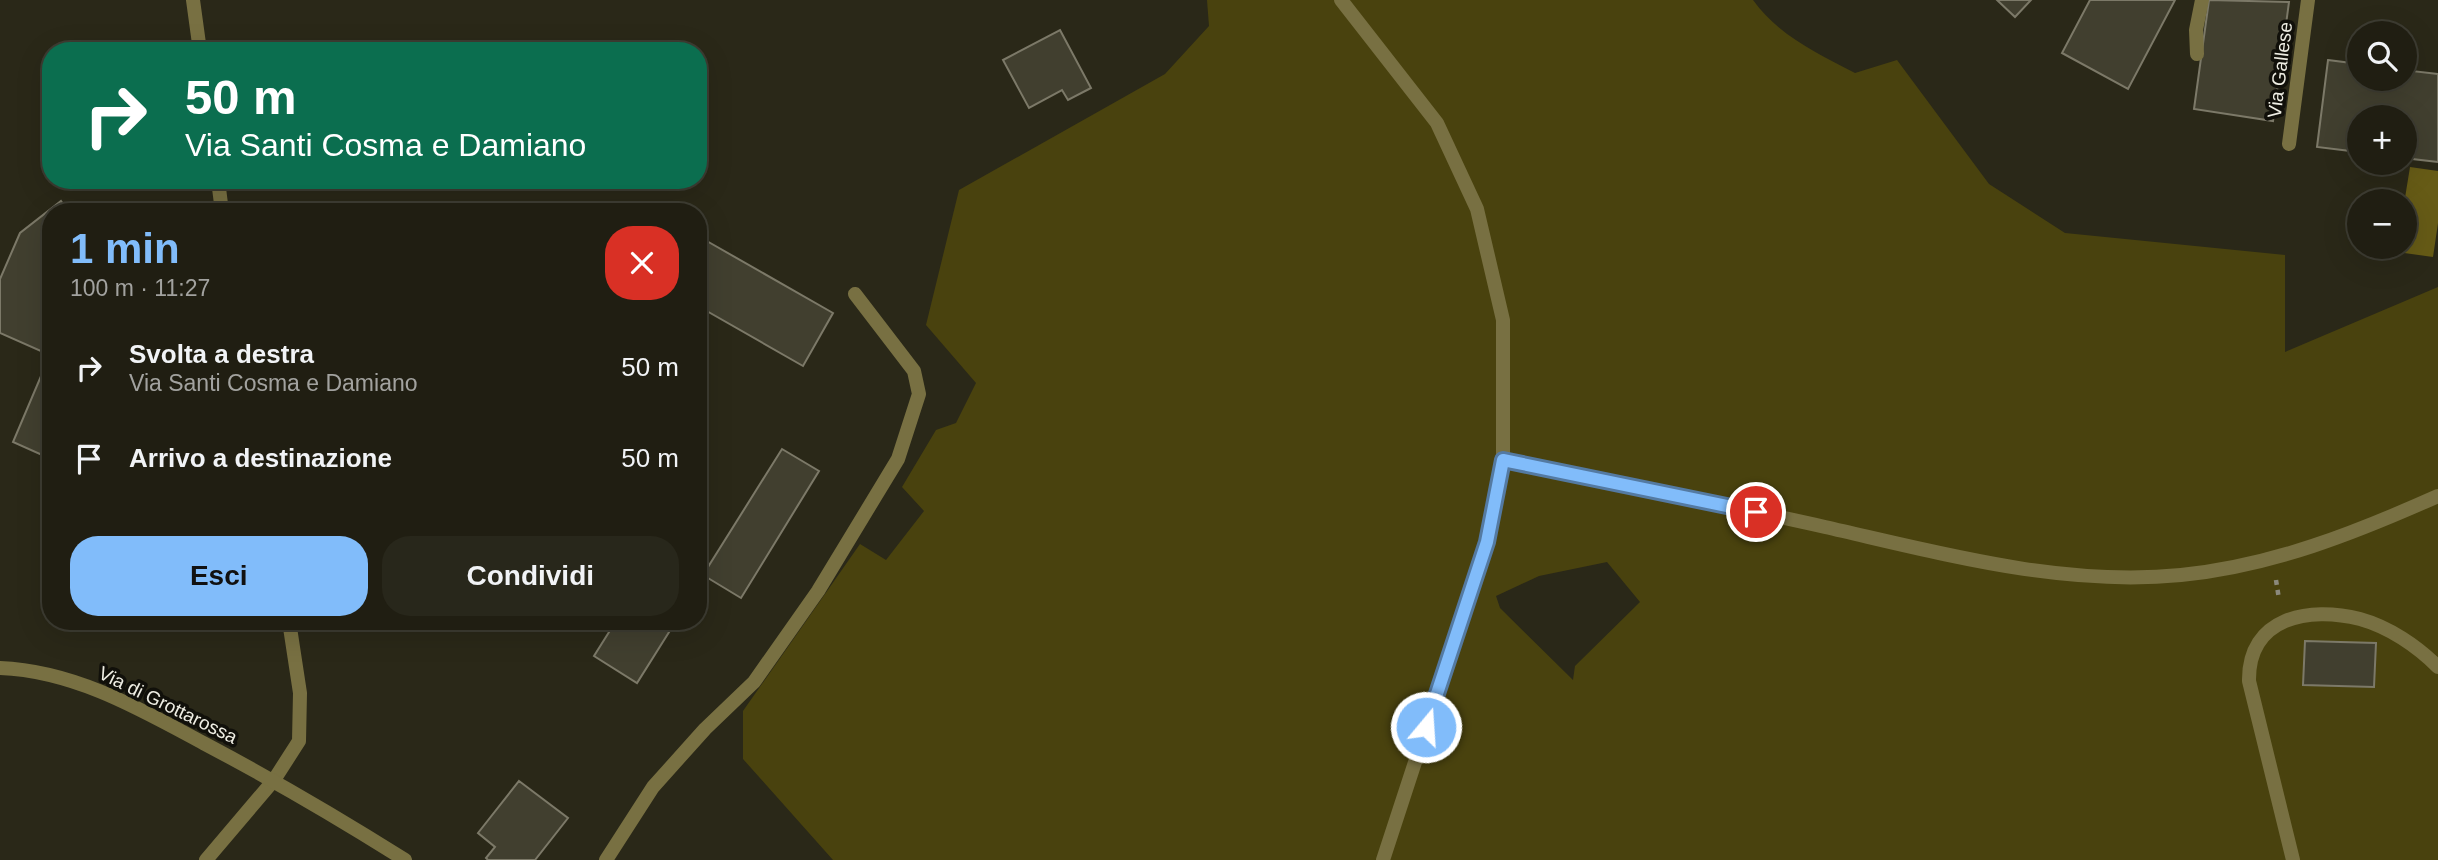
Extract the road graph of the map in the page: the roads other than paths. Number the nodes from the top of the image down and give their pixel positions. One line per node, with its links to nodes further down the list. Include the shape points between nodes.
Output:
1 (193, 0): 5 (street)
2 (1341, 0): 9 (street, via 1437,123 1477,209 1503,320)
3 (2202, 0): 6 (street)
4 (2308, 0): 7 (street, Via Gallese)
5 (199, 42)
6 (2197, 54)
7 (2289, 144)
8 (855, 295): 17 (street, via 914,371 919,394 898,459 818,591 754,682 653,787)
9 (1503, 460): 10 (street, via 1973,560 2082,575 2180,575 2272,559 2305,551); 18 (street, via 1487,542)
10 (2438, 496)
11 (290, 630): 14 (street, via 300,693 299,741)
12 (2438, 667): 19 (street, via 2414,645 2359,619 2317,615 2283,620 2266,633 2254,650 2249,681)
13 (0, 668): 14 (street, Via di Grottarossa, via 60,676 107,694)
14 (274, 780): 15 (street); 16 (street, Via di Grottarossa)
15 (206, 860)
16 (405, 860)
17 (606, 860)
18 (1382, 860)
19 (2293, 860)

